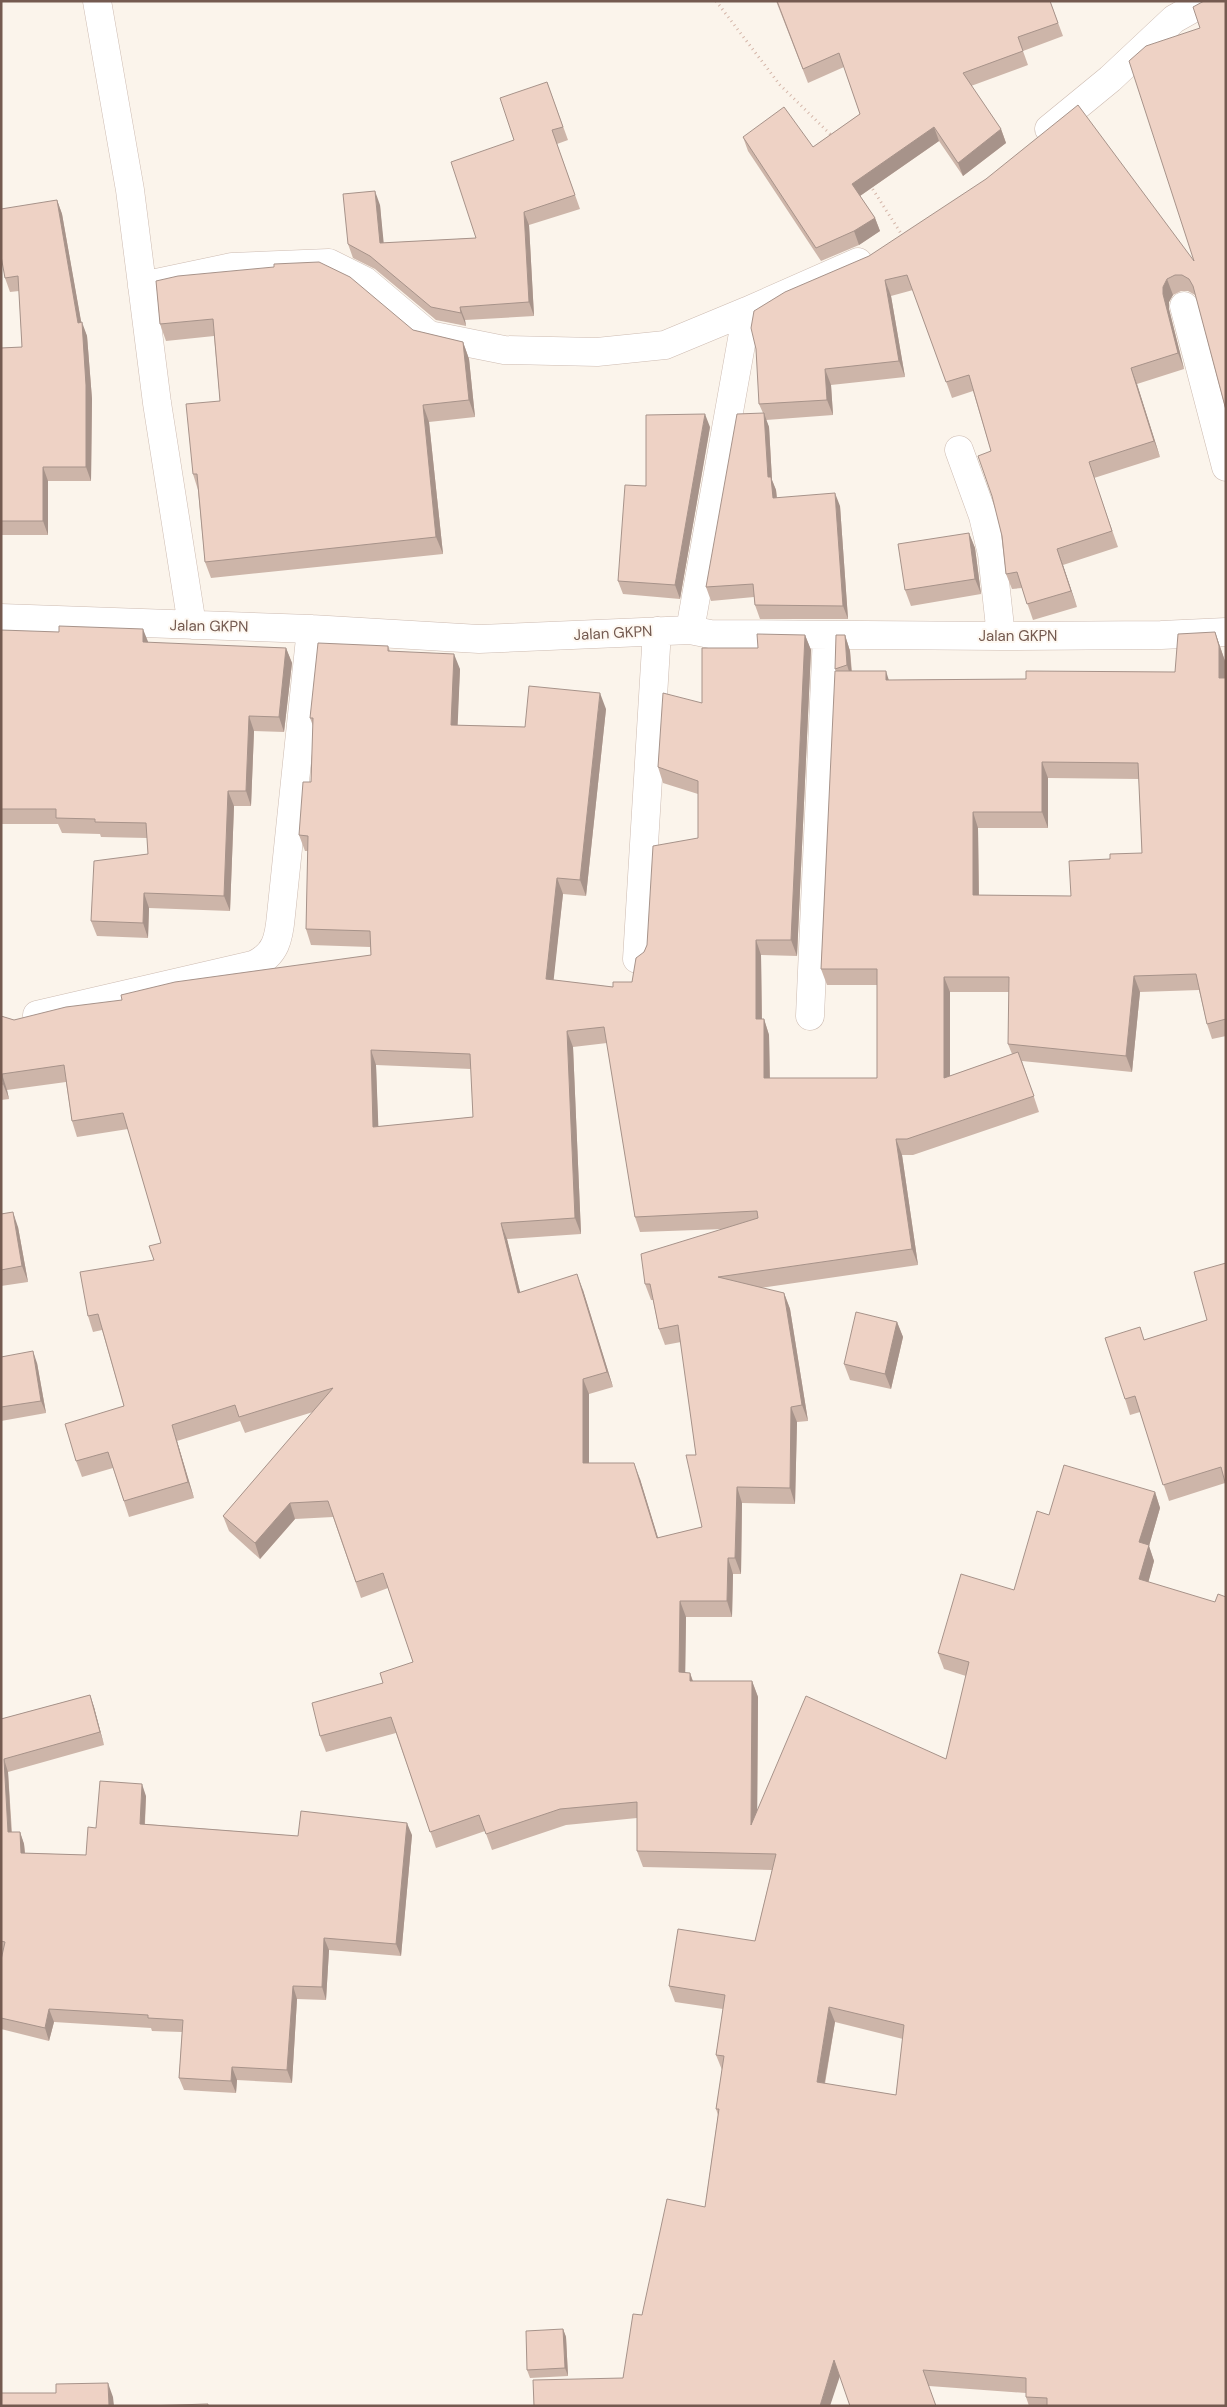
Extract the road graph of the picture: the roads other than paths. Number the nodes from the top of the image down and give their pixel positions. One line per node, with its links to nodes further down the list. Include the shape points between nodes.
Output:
1 (97, 1): 5 (street, via 130,190)
2 (1206, 1): 3 (street, via 1174,18 1110,79)
3 (1028, 147)
4 (902, 235): 7 (street, via 866,259)
5 (142, 286): 7 (street, via 232,267 329,263 365,281 429,335 504,350 597,352 664,345); 11 (street)
6 (1184, 306): 9 (street)
7 (748, 311): 13 (street)
8 (960, 450): 17 (street, via 983,516 992,554)
9 (1226, 467)
10 (1, 618): 11 (street, Jalan GKPN)
11 (192, 625): 12 (street, Jalan GKPN)
12 (311, 629): 14 (street, Jalan GKPN, via 479,639); 20 (street, via 279,938 274,950 254,965)
13 (690, 630): 14 (street, Jalan GKPN); 16 (street, Jalan GKPN, via 720,634)
14 (657, 631): 18 (street)
15 (1226, 632): 17 (street, Jalan GKPN)
16 (827, 635): 17 (street, Jalan GKPN); 19 (street)
17 (1001, 636)
18 (637, 959)
19 (810, 1016)
20 (17, 1020)

